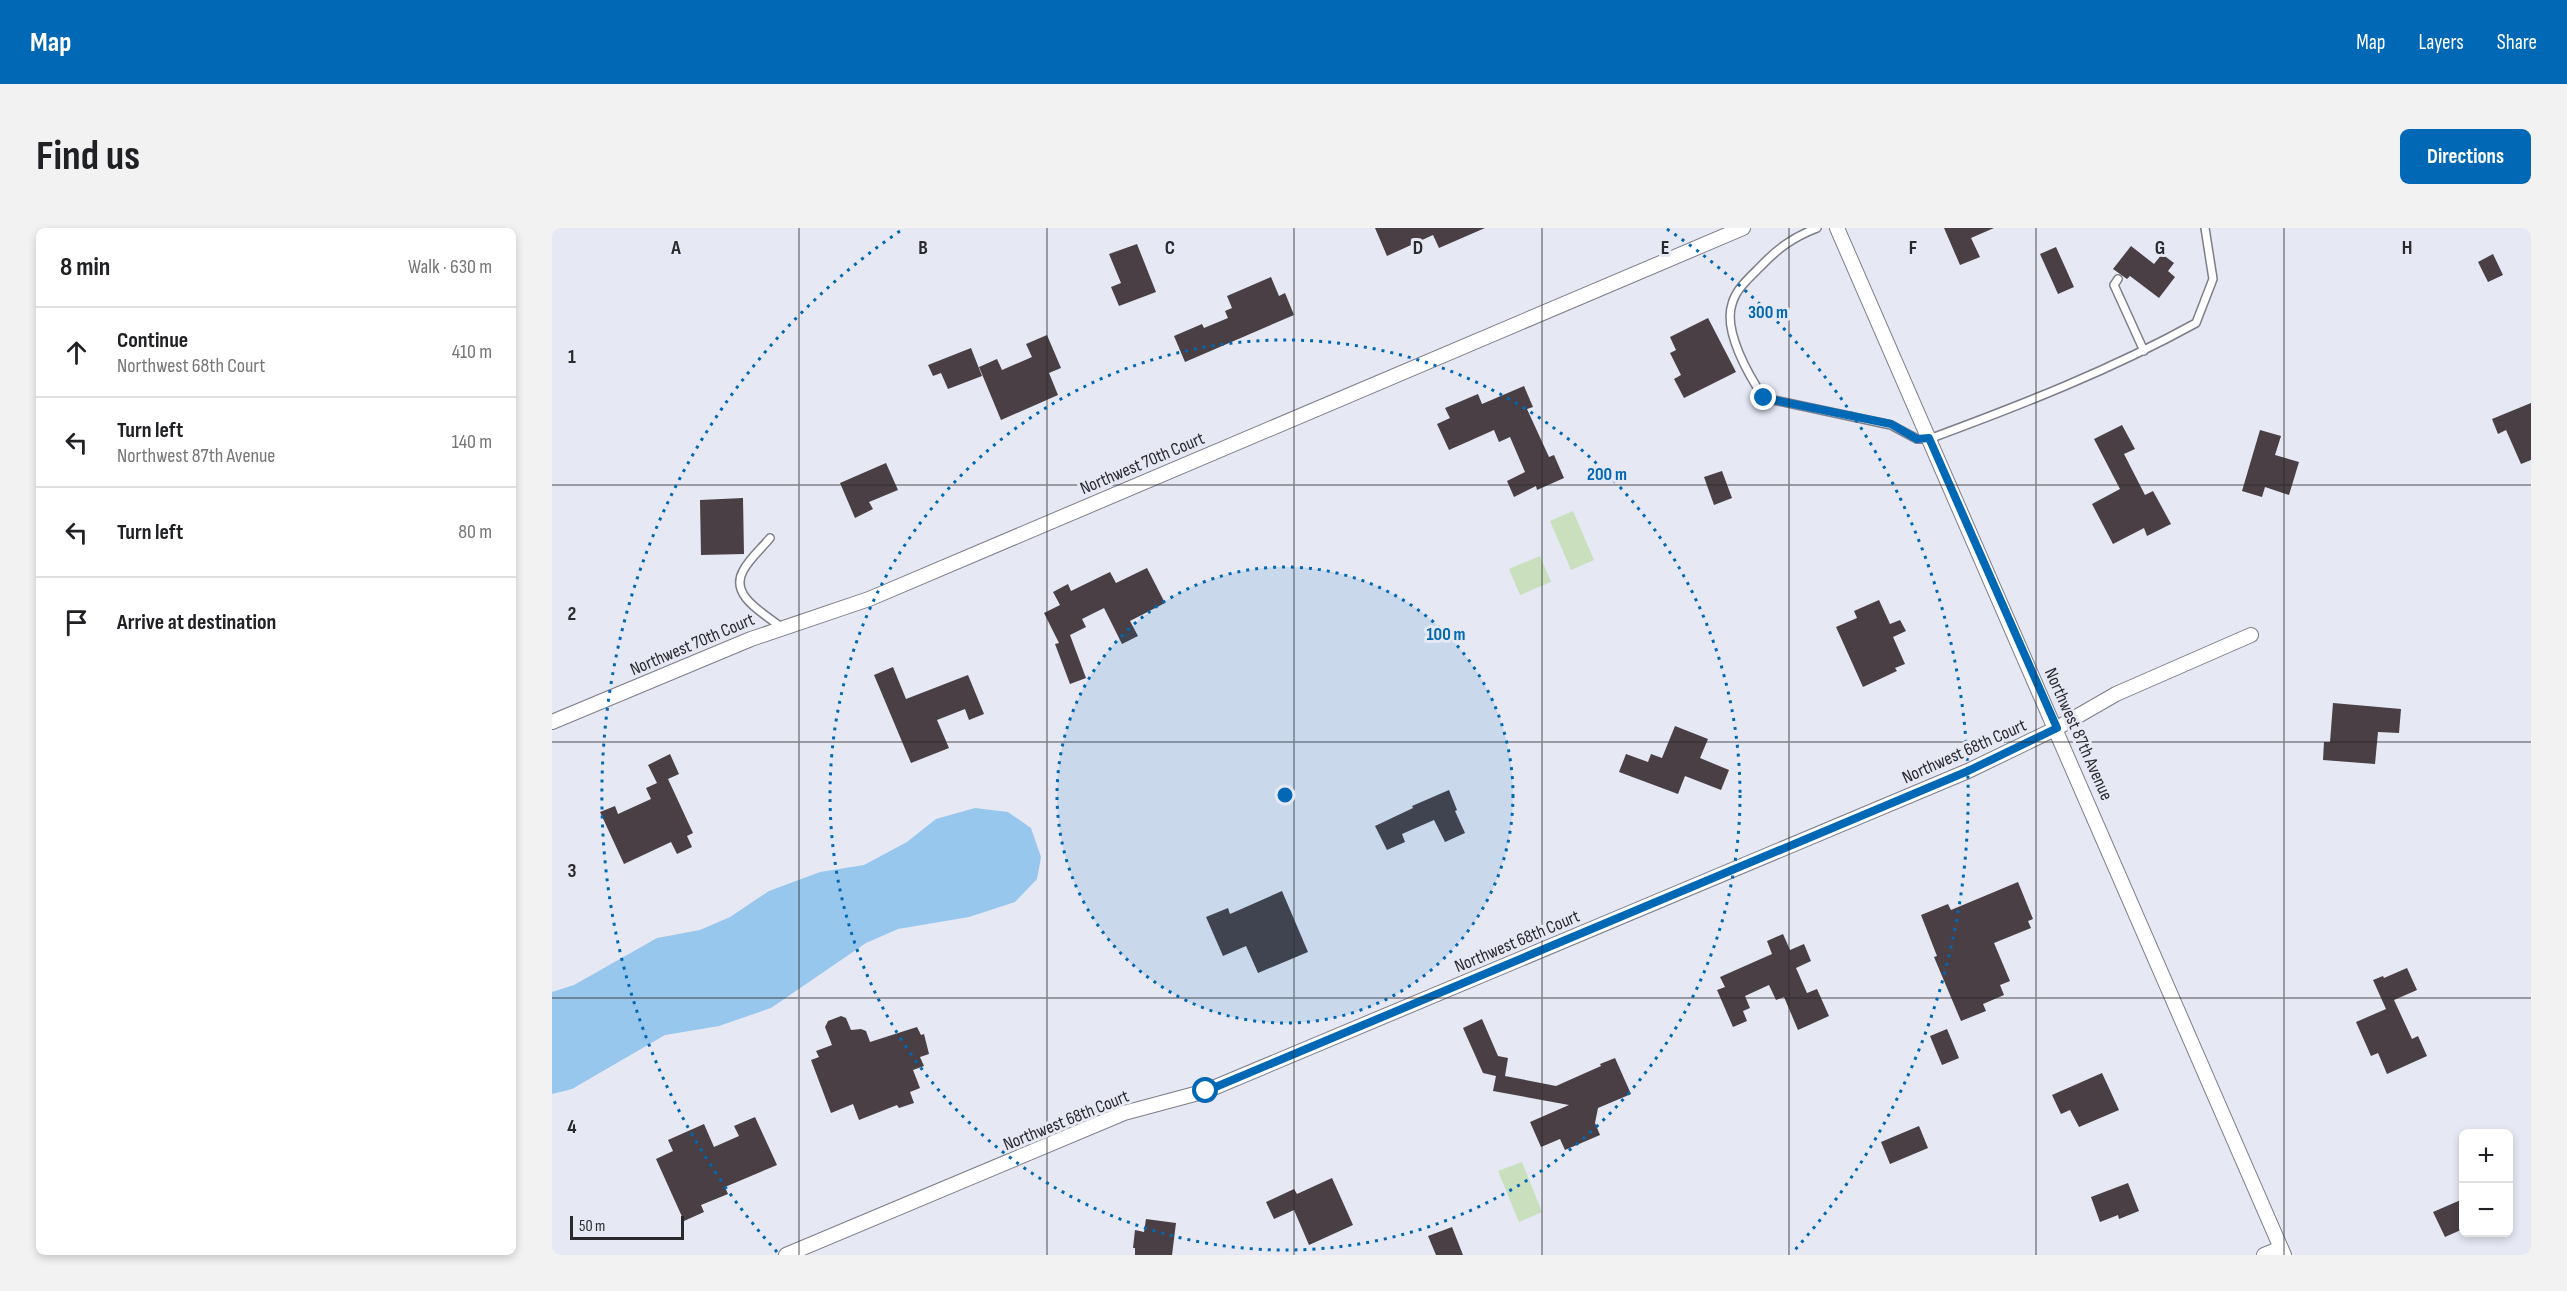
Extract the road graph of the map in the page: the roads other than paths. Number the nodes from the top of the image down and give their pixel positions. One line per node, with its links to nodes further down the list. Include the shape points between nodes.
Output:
1 (1743, 228): 9 (street, Northwest 70th Court, via 869,599)
2 (1817, 228): 7 (lane, via 1784,243 1740,287 1732,302 1731,330 1759,390 1764,398 1778,403 1891,424 1917,439)
3 (1837, 228): 7 (street, Northwest 87th Avenue)
4 (2205, 228): 6 (lane, via 2213,279 2196,323)
5 (2118, 279): 6 (lane, via 2115,285)
6 (2144, 351): 7 (lane, via 2034,400)
7 (1929, 438): 12 (street, Northwest 87th Avenue)
8 (770, 538): 9 (lane, via 743,571 740,583 742,595)
9 (781, 627): 11 (street, Northwest 70th Court)
10 (2251, 635): 12 (street, Northwest 68th Court, via 2116,694)
11 (552, 722)
12 (2057, 728): 13 (street, Northwest 87th Avenue); 14 (street, Northwest 68th Court, via 1968,771 1206,1091 1124,1113)
13 (2283, 1251): 15 (street)
14 (786, 1255)
15 (2264, 1255)

